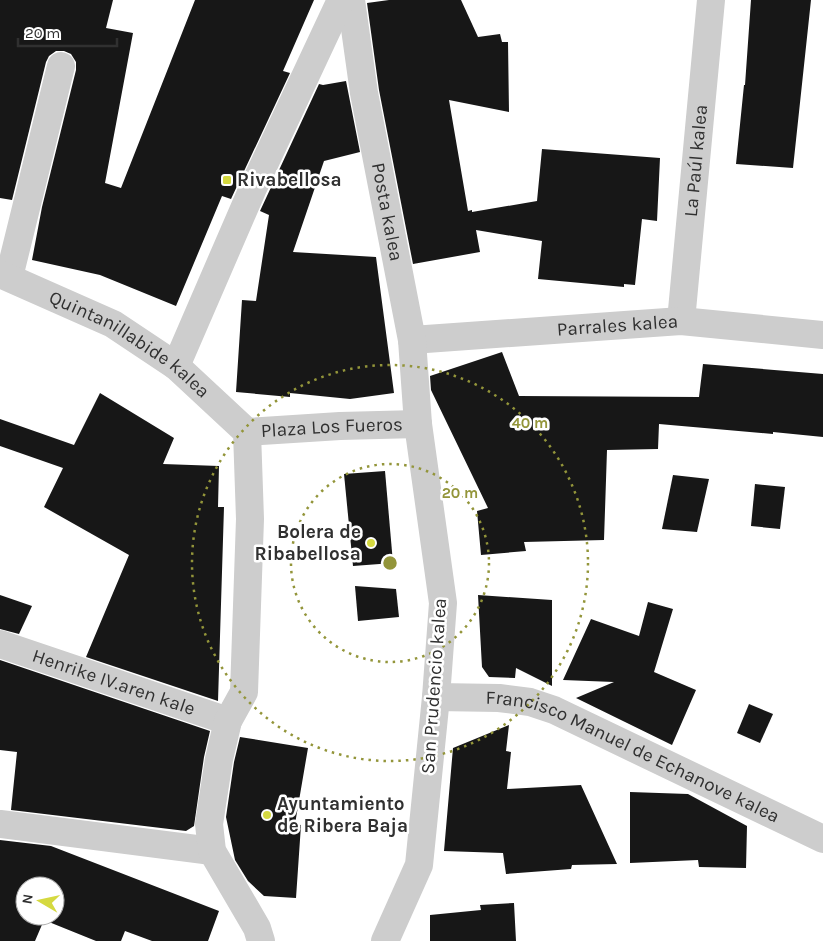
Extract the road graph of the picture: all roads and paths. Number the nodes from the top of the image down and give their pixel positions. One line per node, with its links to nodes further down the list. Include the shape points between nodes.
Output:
1 (340, 0): 9 (street, via 253,188)
2 (351, 0): 8 (street, Posta kalea, via 364,93)
3 (712, 0): 6 (street, La Paúl kalea)
4 (61, 66): 5 (street)
5 (5, 275): 9 (street, Quintanillabide kalea, via 113,324)
6 (681, 321): 7 (street, Parrales kalea); 8 (street, Parrales kalea)
7 (823, 335)
8 (412, 340): 10 (street, Posta kalea)
9 (176, 366): 11 (street, Quintanillabide kalea)
10 (418, 424): 11 (street, Plaza Los Fueros); 13 (street, San Prudencio kalea, via 443,603)
11 (247, 432): 14 (street, via 250,519 244,692)
12 (0, 644): 14 (street, Henrike IV.aren kale)
13 (436, 697): 16 (street, Francisco Manuel de Echanove kalea, via 499,698 530,702 554,710); 19 (street, San Prudencio kalea, via 419,865)
14 (228, 721): 17 (street, via 209,824)
15 (0, 824): 17 (street)
16 (823, 839)
17 (212, 851): 18 (street, via 257,928)
18 (261, 941)
19 (385, 941)

